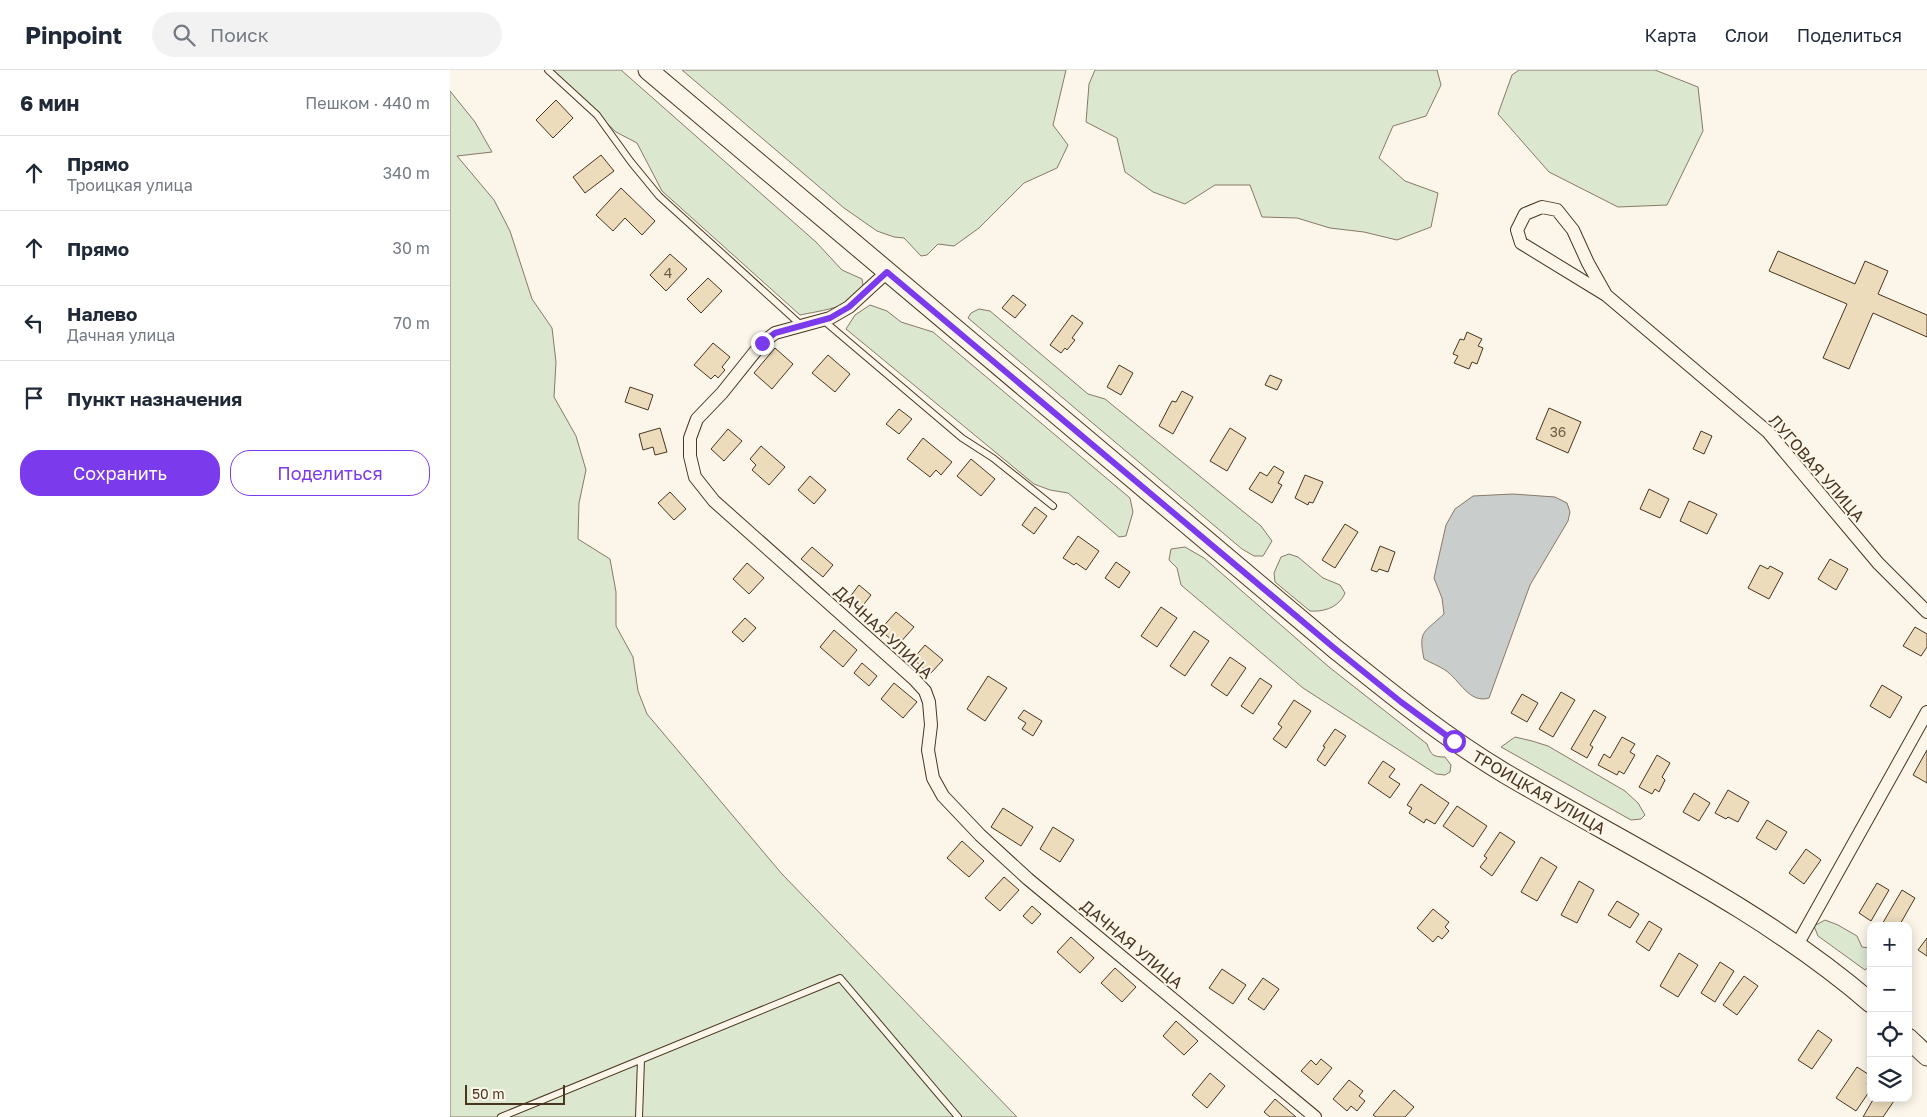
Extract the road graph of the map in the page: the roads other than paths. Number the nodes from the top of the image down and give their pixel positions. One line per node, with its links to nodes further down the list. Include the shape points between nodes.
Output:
1 (548, 70): 6 (lane, via 597,115 659,196)
2 (648, 70): 3 (main road, ТРОИЦКАЯ УЛИЦА)
3 (887, 272): 5 (street, ДАЧНАЯ УЛИЦА, via 849,307); 10 (main road, ТРОИЦКАЯ УЛИЦА, via 1401,702 1506,774 1707,888)
4 (1606, 294): 4 (street, ЛУГОВАЯ УЛИЦА, via 1573,230 1557,210 1542,207 1525,214 1517,230 1521,243); 8 (street, ЛУГОВАЯ УЛИЦА, via 1768,432 1878,563)
5 (823, 320): 6 (street, ДАЧНАЯ УЛИЦА); 7 (lane, via 962,438 993,458)
6 (803, 326): 18 (street, ДАЧНАЯ УЛИЦА, via 775,333 762,343 697,419 690,438 695,477 714,501 925,691 931,717 928,750 933,778 943,796 980,835 1028,879)
7 (1053, 506)
8 (1927, 612)
9 (1927, 712): 10 (street)
10 (1797, 945): 11 (main road, ТРОИЦКАЯ УЛИЦА)
11 (1867, 1000)
12 (1912, 1042): 13 (main road)
13 (1927, 1056)
14 (640, 1060): 15 (lane); 16 (lane); 17 (lane, via 840,978)
15 (501, 1117)
16 (639, 1117)
17 (958, 1117)
18 (1315, 1117)

